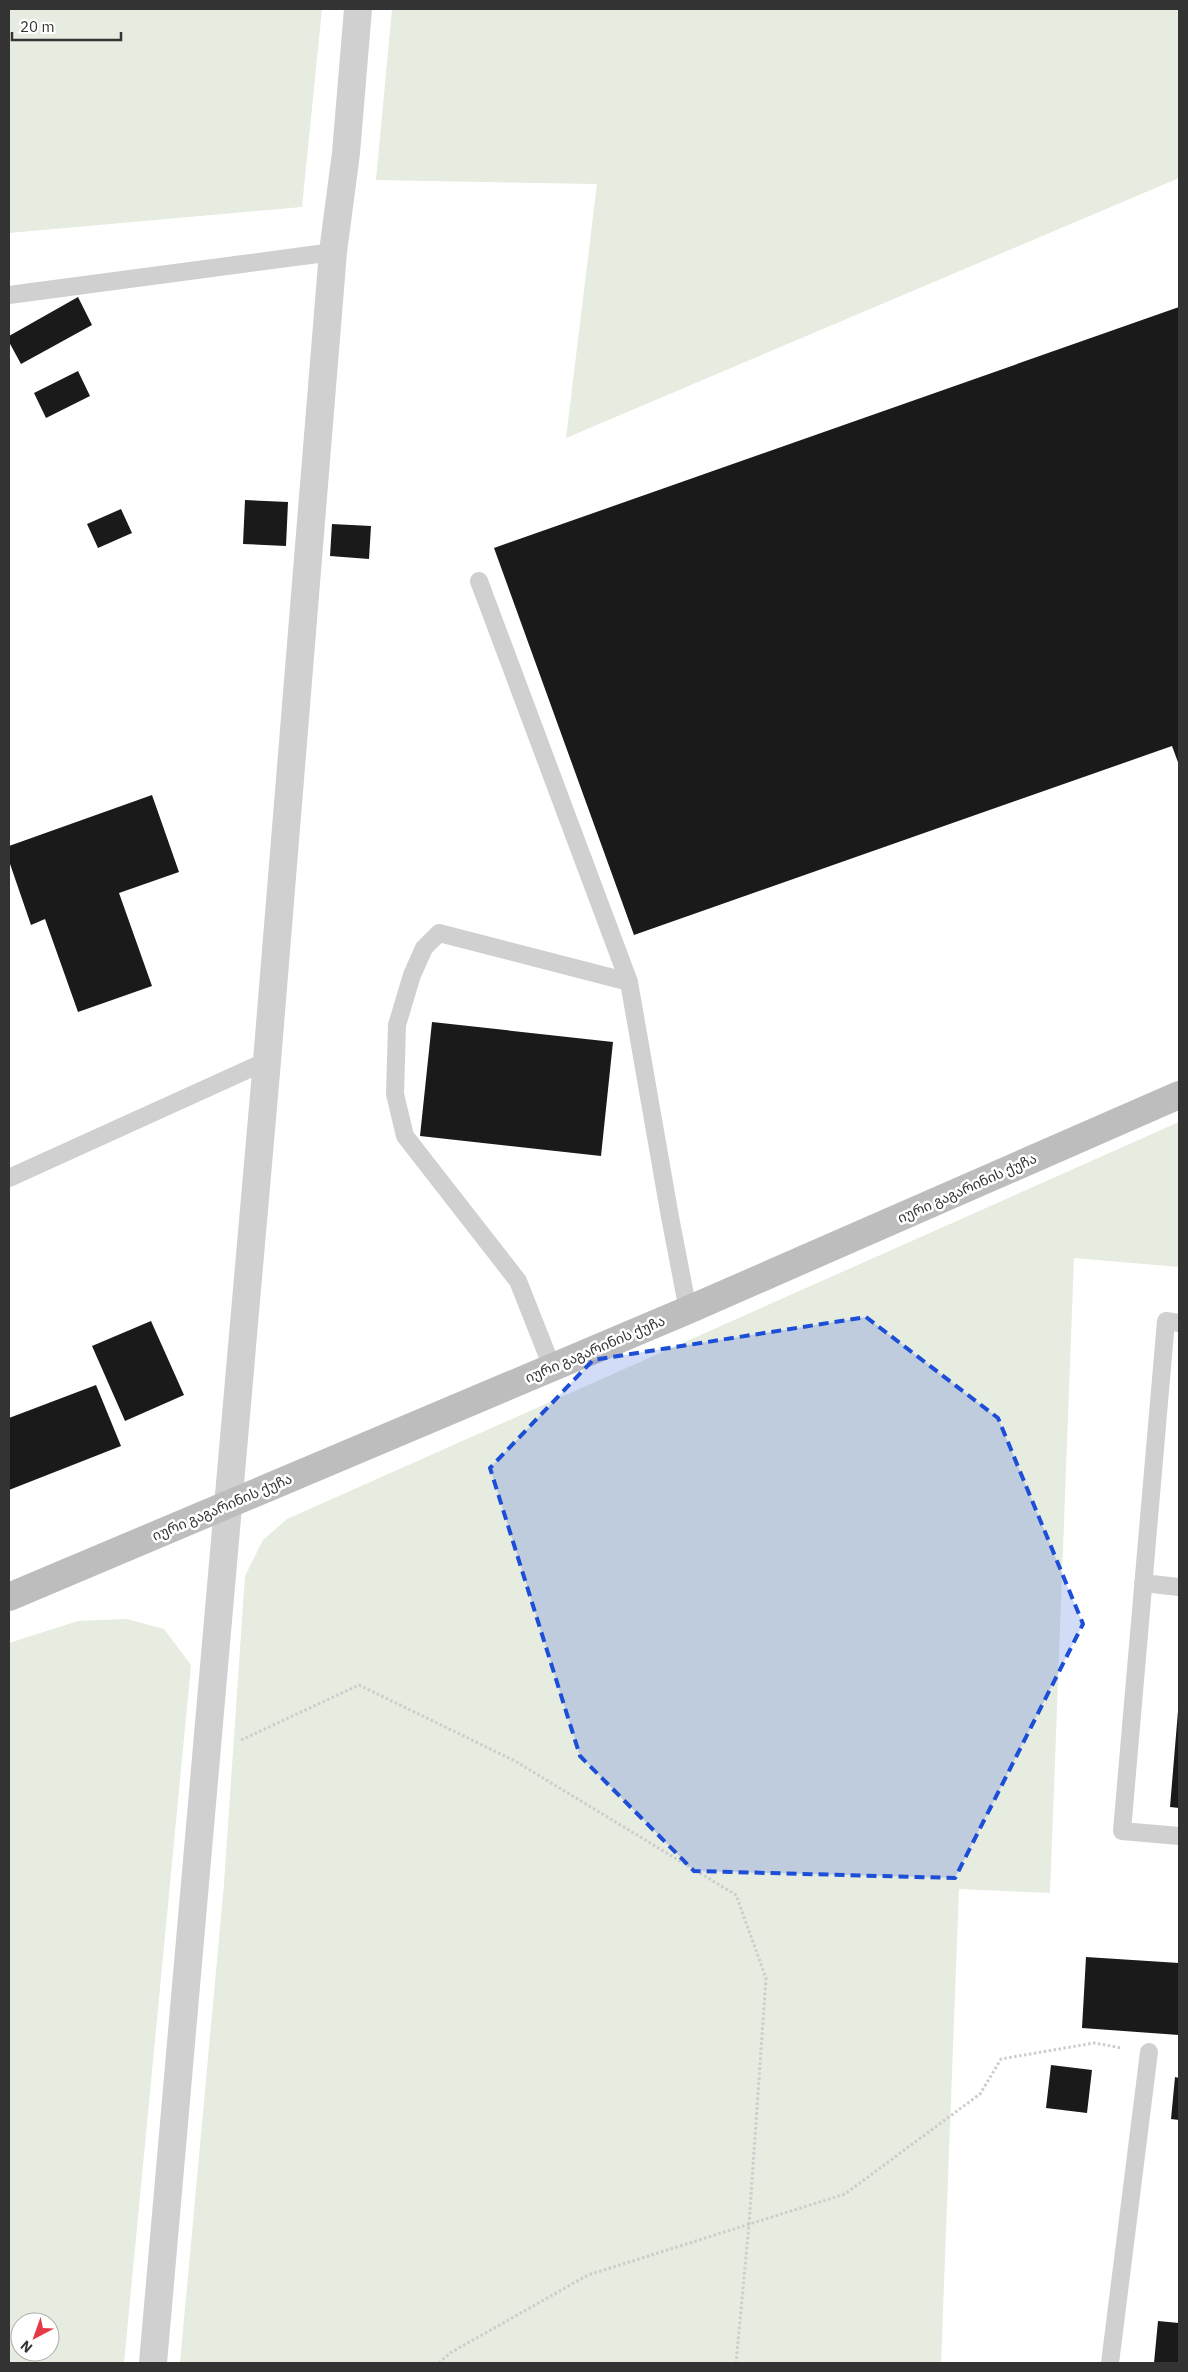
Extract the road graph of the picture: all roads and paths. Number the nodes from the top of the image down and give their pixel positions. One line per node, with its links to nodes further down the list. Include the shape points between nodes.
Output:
1 (358, 9): 2 (street, via 346,153)
2 (333, 252): 3 (lane); 6 (street)
3 (9, 295)
4 (479, 581): 5 (lane)
5 (629, 982): 9 (lane); 11 (lane, via 439,933 424,948 418,961 397,1025 395,1094 405,1136 518,1281)
6 (267, 1061): 8 (lane); 12 (street)
7 (1179, 1095): 9 (street, იური გაგარინის ქუჩა)
8 (9, 1178)
9 (688, 1310): 11 (street, იური გაგარინის ქუჩა)
10 (1179, 1323): 13 (lane, via 1166,1322)
11 (552, 1367): 12 (street, იური გაგარინის ქუჩა)
12 (228, 1504): 15 (street, იური გაგარინის ქუჩა); 16 (street)
13 (1143, 1583): 14 (lane); 17 (lane, via 1122,1831)
14 (1179, 1587)
15 (9, 1597)
16 (206, 1756): 19 (path, via 359,1685 515,1761 736,1895 766,1978); 20 (street)
17 (1179, 1836)
18 (1149, 2052): 19 (path, via 1094,2043 1001,2059 980,2094 845,2194); 23 (lane)
19 (749, 2224): 21 (path, via 588,2275 450,2353); 22 (path)
20 (152, 2363)
21 (439, 2363)
22 (736, 2363)
23 (1110, 2363)

